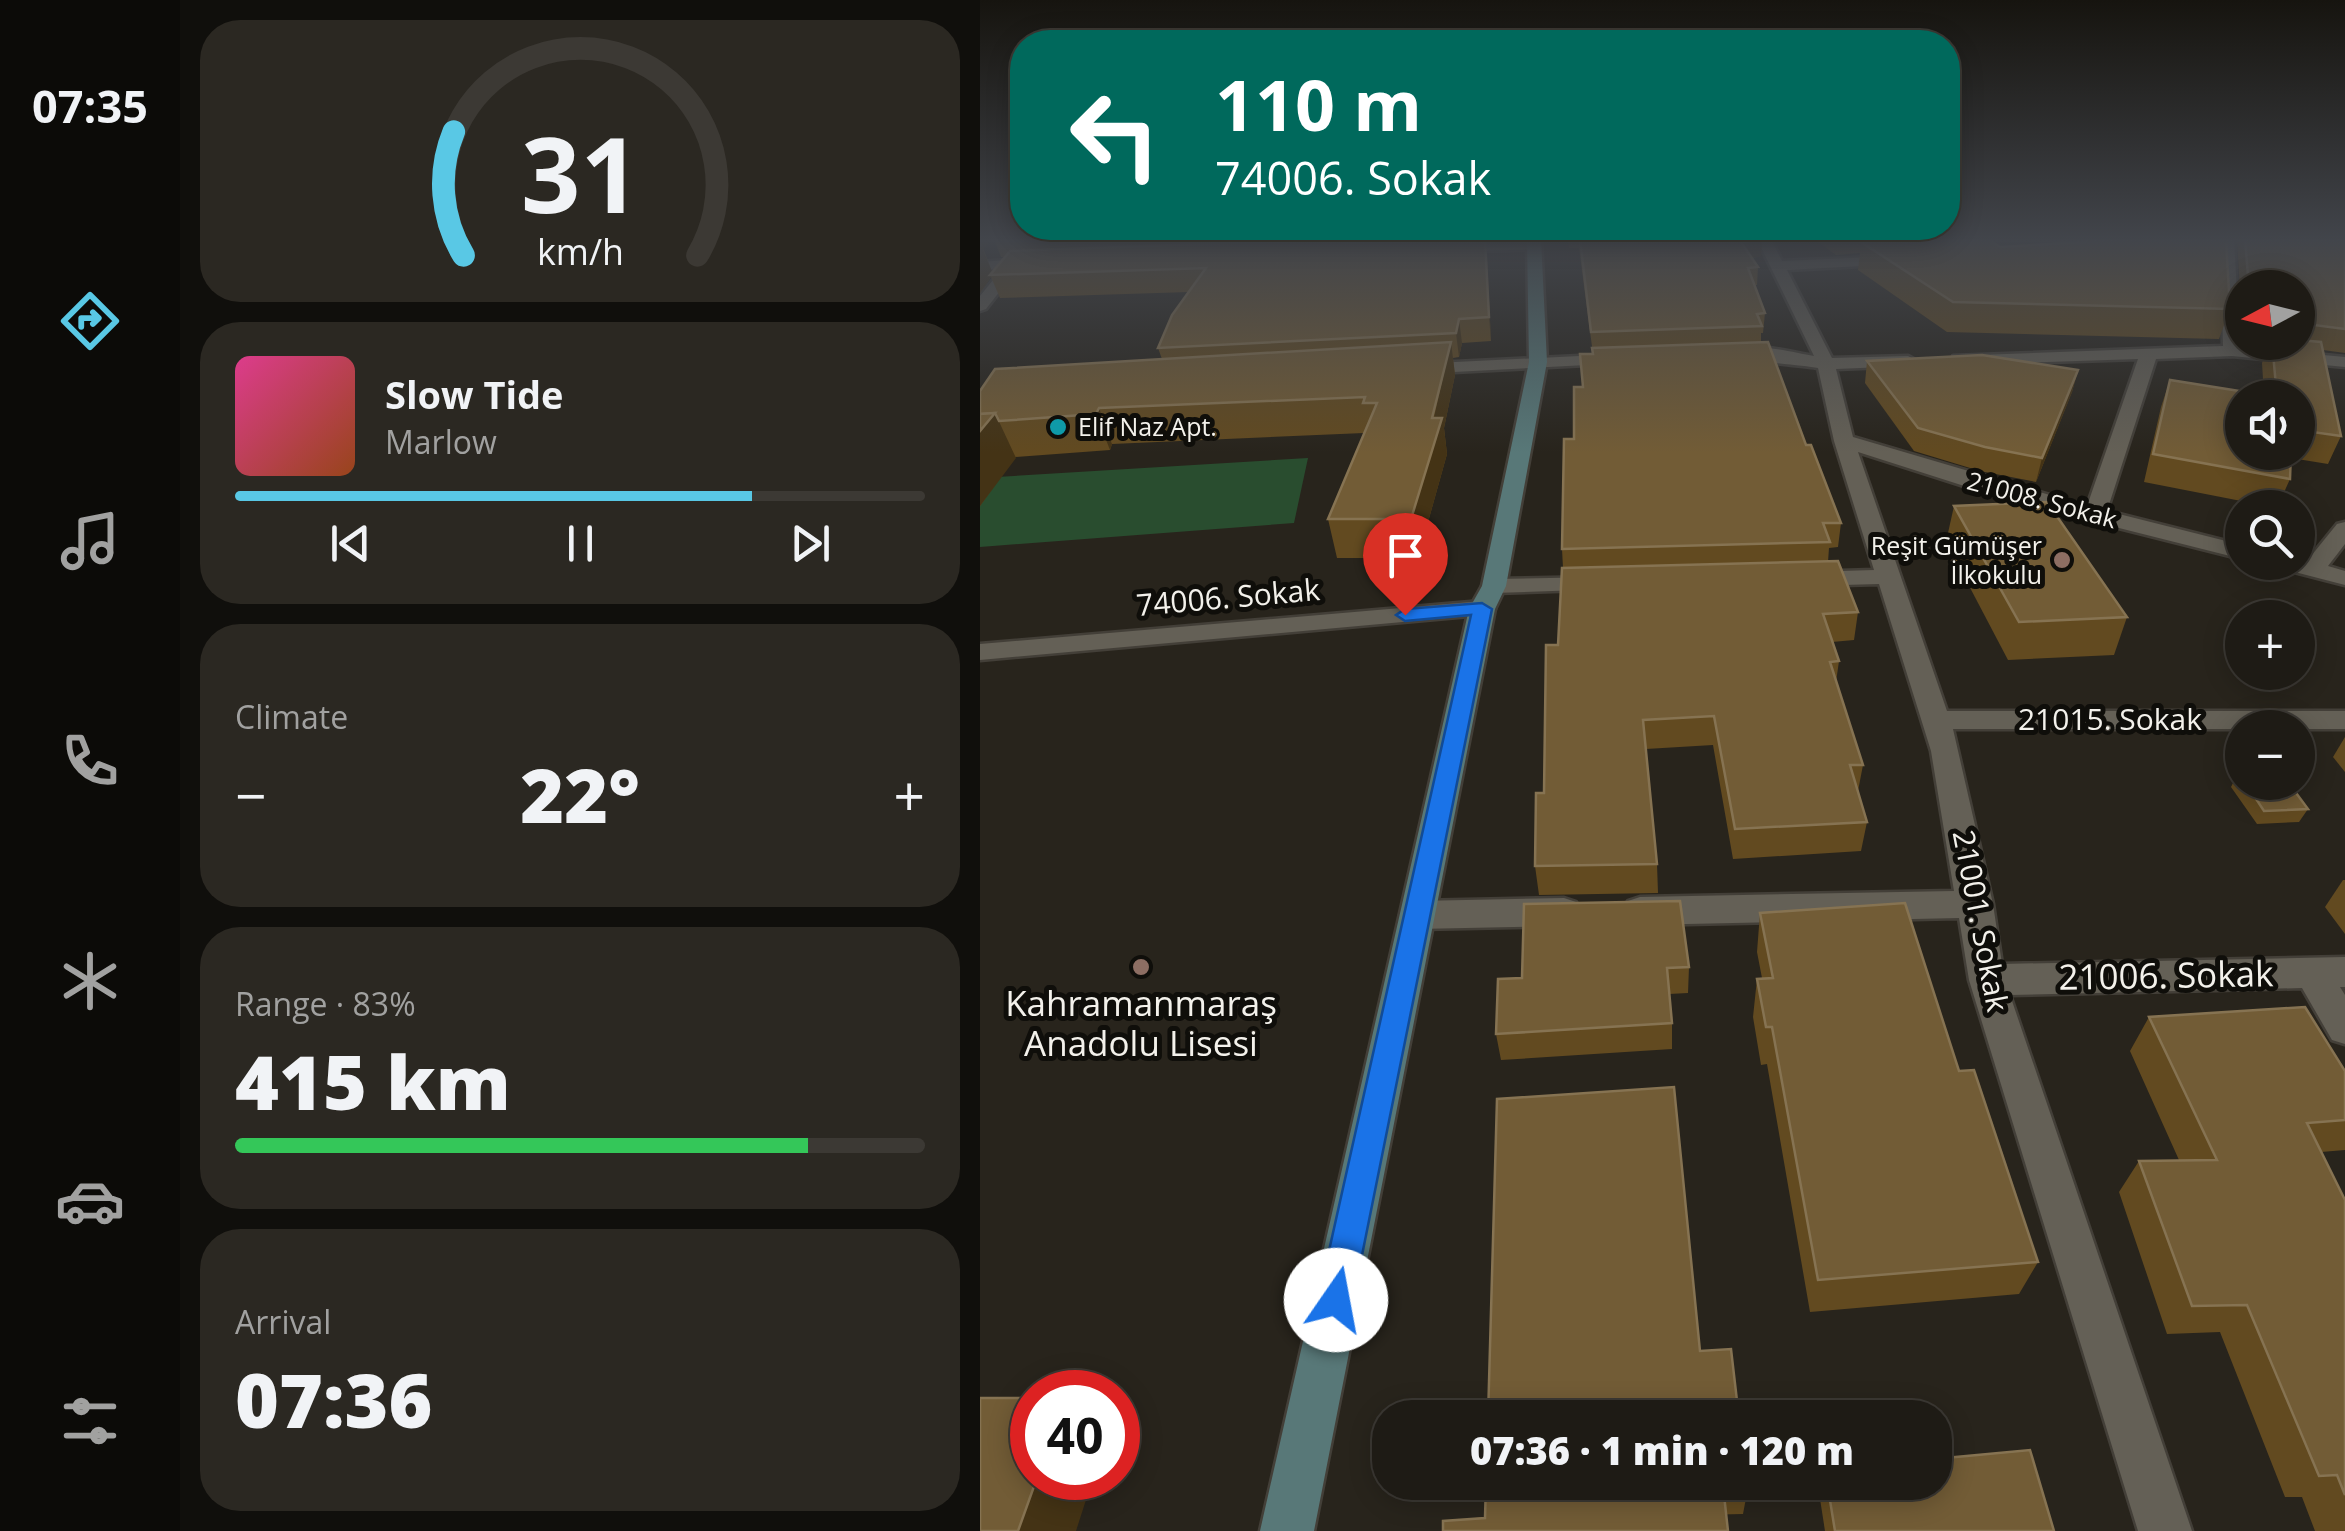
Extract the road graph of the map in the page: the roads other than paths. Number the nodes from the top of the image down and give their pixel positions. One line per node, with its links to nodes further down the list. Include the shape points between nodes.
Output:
1 (1536, 310): 8 (street)
2 (1799, 310): 10 (street, 21001. Sokak)
3 (2225, 351): 4 (street)
4 (2148, 352): 10 (street); 13 (street)
5 (1714, 356): 10 (street, via 1772,354)
6 (1636, 358): 8 (street)
7 (2315, 359): 9 (street)
8 (1538, 362): 11 (street); 22 (street)
9 (2345, 362)
10 (1826, 364): 12 (street, 21001. Sokak)
11 (1400, 370)
12 (1844, 441): 13 (street, 21008. Sokak); 18 (street, 21001. Sokak)
13 (2095, 515): 15 (street, 21008. Sokak)
14 (2345, 529): 16 (street)
15 (2225, 548)
16 (2315, 566)
17 (2315, 571): 19 (street)
18 (1888, 577): 20 (street); 24 (street, 21001. Sokak)
19 (2345, 578)
20 (1789, 579)
21 (1632, 583): 22 (street, 74006. Sokak)
22 (1488, 597): 23 (street, 74006. Sokak); 27 (street)
23 (980, 652)
24 (1935, 720): 25 (street, 21015. Sokak); 26 (street, 21001. Sokak)
25 (2345, 720)
26 (1976, 904): 27 (street); 29 (street, 21001. Sokak)
27 (1418, 915): 31 (street)
28 (2329, 973): 29 (street, 21006. Sokak); 30 (street)
29 (1986, 980): 32 (street, 21001. Sokak)
30 (2345, 1028)
31 (1287, 1531)
32 (2165, 1531)

